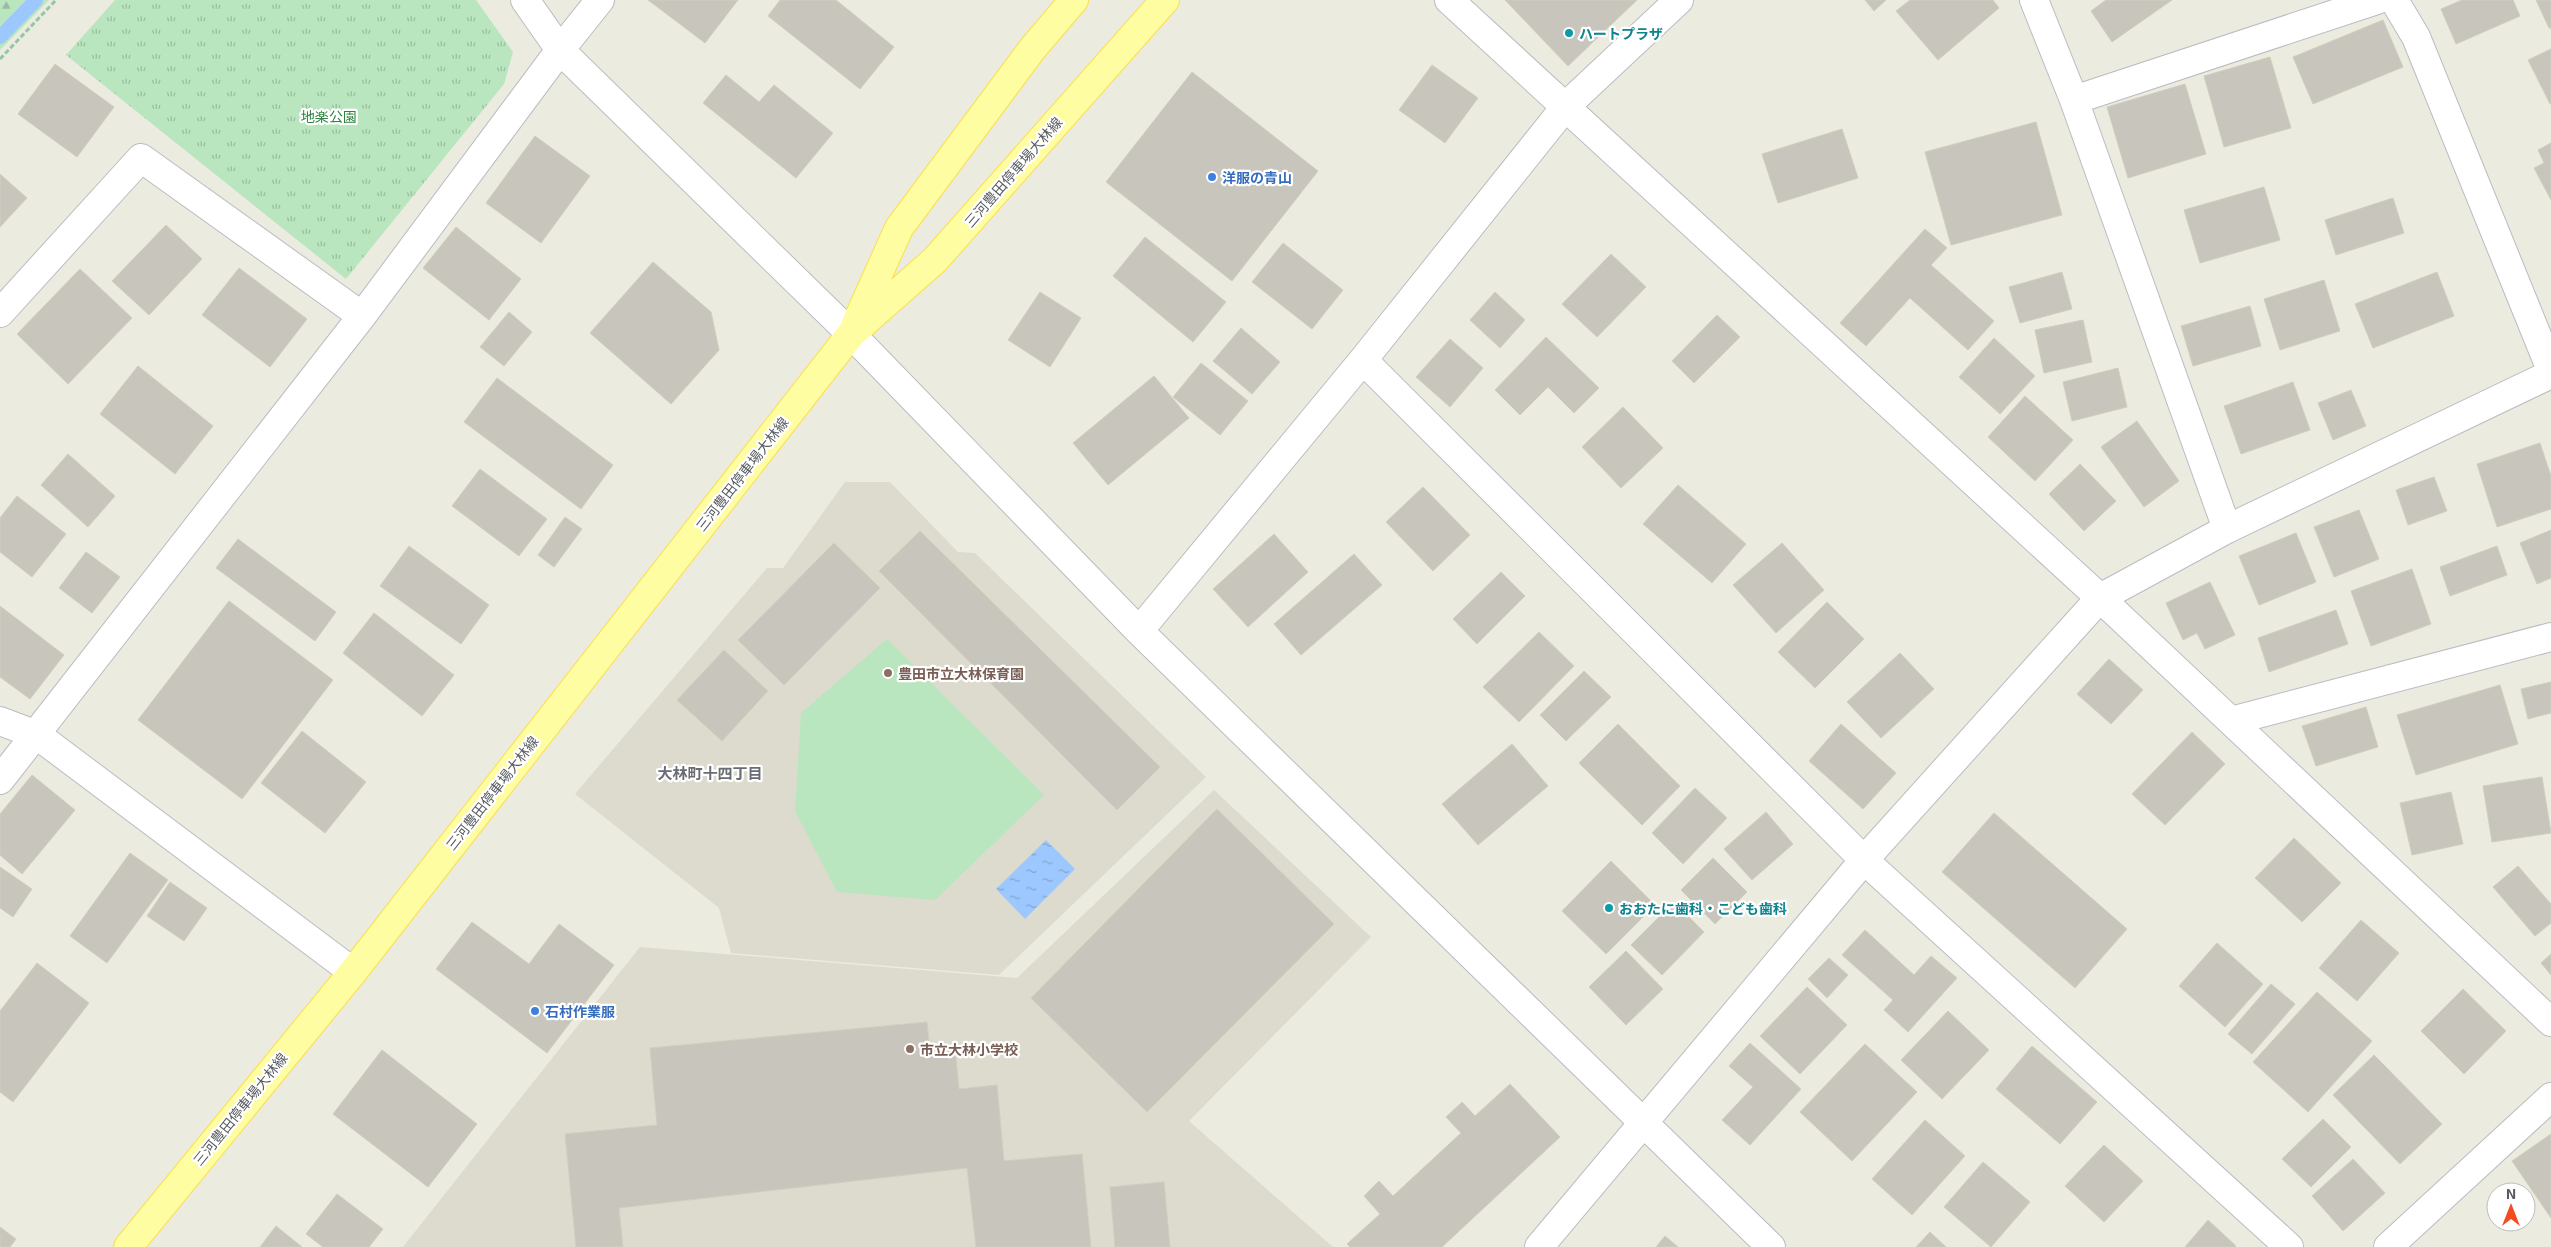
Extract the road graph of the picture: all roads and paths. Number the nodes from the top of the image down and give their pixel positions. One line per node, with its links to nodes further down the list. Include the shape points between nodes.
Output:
1 (56, 0): 12 (path)
2 (525, 0): 11 (street)
3 (600, 0): 11 (street)
4 (1074, 0): 17 (main road, 三河豊田停車場大林線, via 1033,48 899,228)
5 (1165, 0): 17 (main road, 三河豊田停車場大林線, via 935,260)
6 (1449, 0): 14 (street)
7 (1679, 0): 14 (street)
8 (2034, 0): 13 (street)
9 (2377, 0): 13 (street)
10 (2394, 0): 19 (street, via 2416,37)
11 (560, 50): 16 (street); 17 (street)
12 (0, 59)
13 (2074, 100): 20 (street)
14 (1566, 106): 18 (street); 21 (street)
15 (0, 313): 16 (street, via 141,158)
16 (362, 316): 26 (street)
17 (851, 334): 22 (street); 29 (main road, 三河豊田停車場大林線)
18 (1363, 360): 22 (street); 28 (street)
19 (2551, 372): 20 (street)
20 (2227, 529): 21 (street)
21 (2100, 598): 25 (street); 28 (street)
22 (1139, 631): 32 (street)
23 (2551, 637): 25 (street)
24 (0, 721): 26 (street)
25 (2231, 721): 30 (street)
26 (37, 735): 27 (street); 29 (street)
27 (0, 780)
28 (1864, 860): 32 (street); 36 (street)
29 (352, 972): 33 (main road, 三河豊田停車場大林線)
30 (2551, 1022)
31 (2551, 1097): 37 (street)
32 (1643, 1123): 34 (street); 35 (street)
33 (128, 1247)
34 (1539, 1247)
35 (1771, 1247)
36 (2289, 1247)
37 (2388, 1247)

